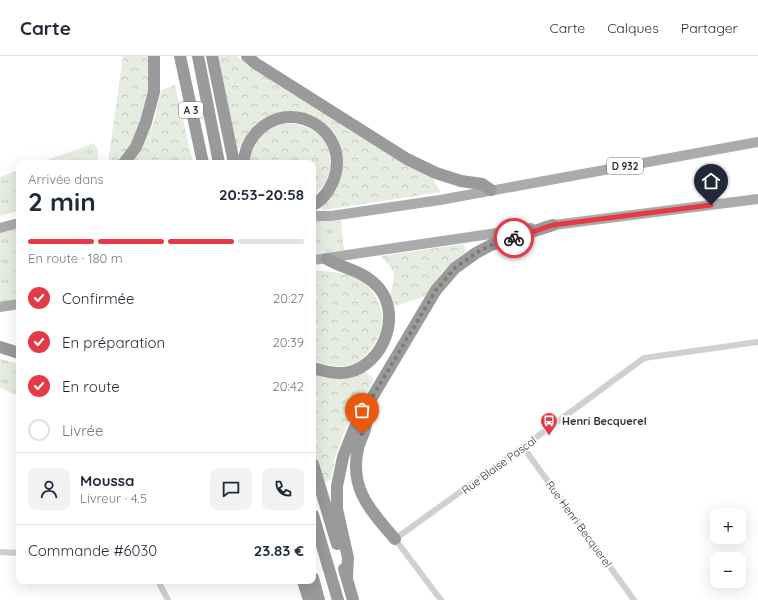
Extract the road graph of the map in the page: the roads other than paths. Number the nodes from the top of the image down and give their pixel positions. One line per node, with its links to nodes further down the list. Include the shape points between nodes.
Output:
1 (154, 56): 7 (highway, via 154,92 146,122 136,147)
2 (180, 56): 8 (highway, A 3)
3 (198, 56): 9 (highway, A 3)
4 (212, 56): 10 (highway)
5 (246, 56): 12 (highway, via 407,159 436,174 482,184)
6 (758, 142): 12 (main road, D 932)
7 (126, 160)
8 (202, 160)
9 (218, 160)
10 (233, 160)
11 (244, 160): 14 (highway, via 251,138 262,126 277,118 289,117 313,122 328,134 336,152 337,170 331,187)
12 (491, 190): 15 (main road, D 932, via 346,214)
13 (758, 199): 17 (main road)
14 (316, 203)
15 (316, 216)
16 (16, 224): 18 (main road)
17 (553, 225): 19 (main road); 27 (highway, via 491,245 455,268 436,290)
18 (0, 228)
19 (326, 259): 20 (main road); 26 (highway, via 370,279 386,302 389,319 386,337 376,355 364,365 349,372 330,373)
20 (316, 260)
21 (16, 304): 22 (main road)
22 (0, 307)
23 (758, 342): 28 (street, Rue Blaise Pascal, via 644,358)
24 (0, 347): 25 (highway)
25 (16, 352)
26 (316, 369)
27 (364, 411): 31 (highway, via 367,425 355,462 359,487 369,509); 34 (highway, via 343,457 337,486 337,509 348,558)
28 (523, 447): 31 (street, Rue Blaise Pascal); 44 (street, Rue Henri Becquerel)
29 (316, 474): 34 (highway)
30 (316, 525): 41 (highway)
31 (395, 539): 43 (street)
32 (0, 552): 33 (street)
33 (16, 553)
34 (347, 576): 42 (highway)
35 (160, 584): 38 (street)
36 (304, 584): 39 (highway)
37 (315, 584): 40 (highway)
38 (168, 600)
39 (309, 600)
40 (319, 600)
41 (338, 600)
42 (353, 600)
43 (441, 600)
44 (634, 600)

